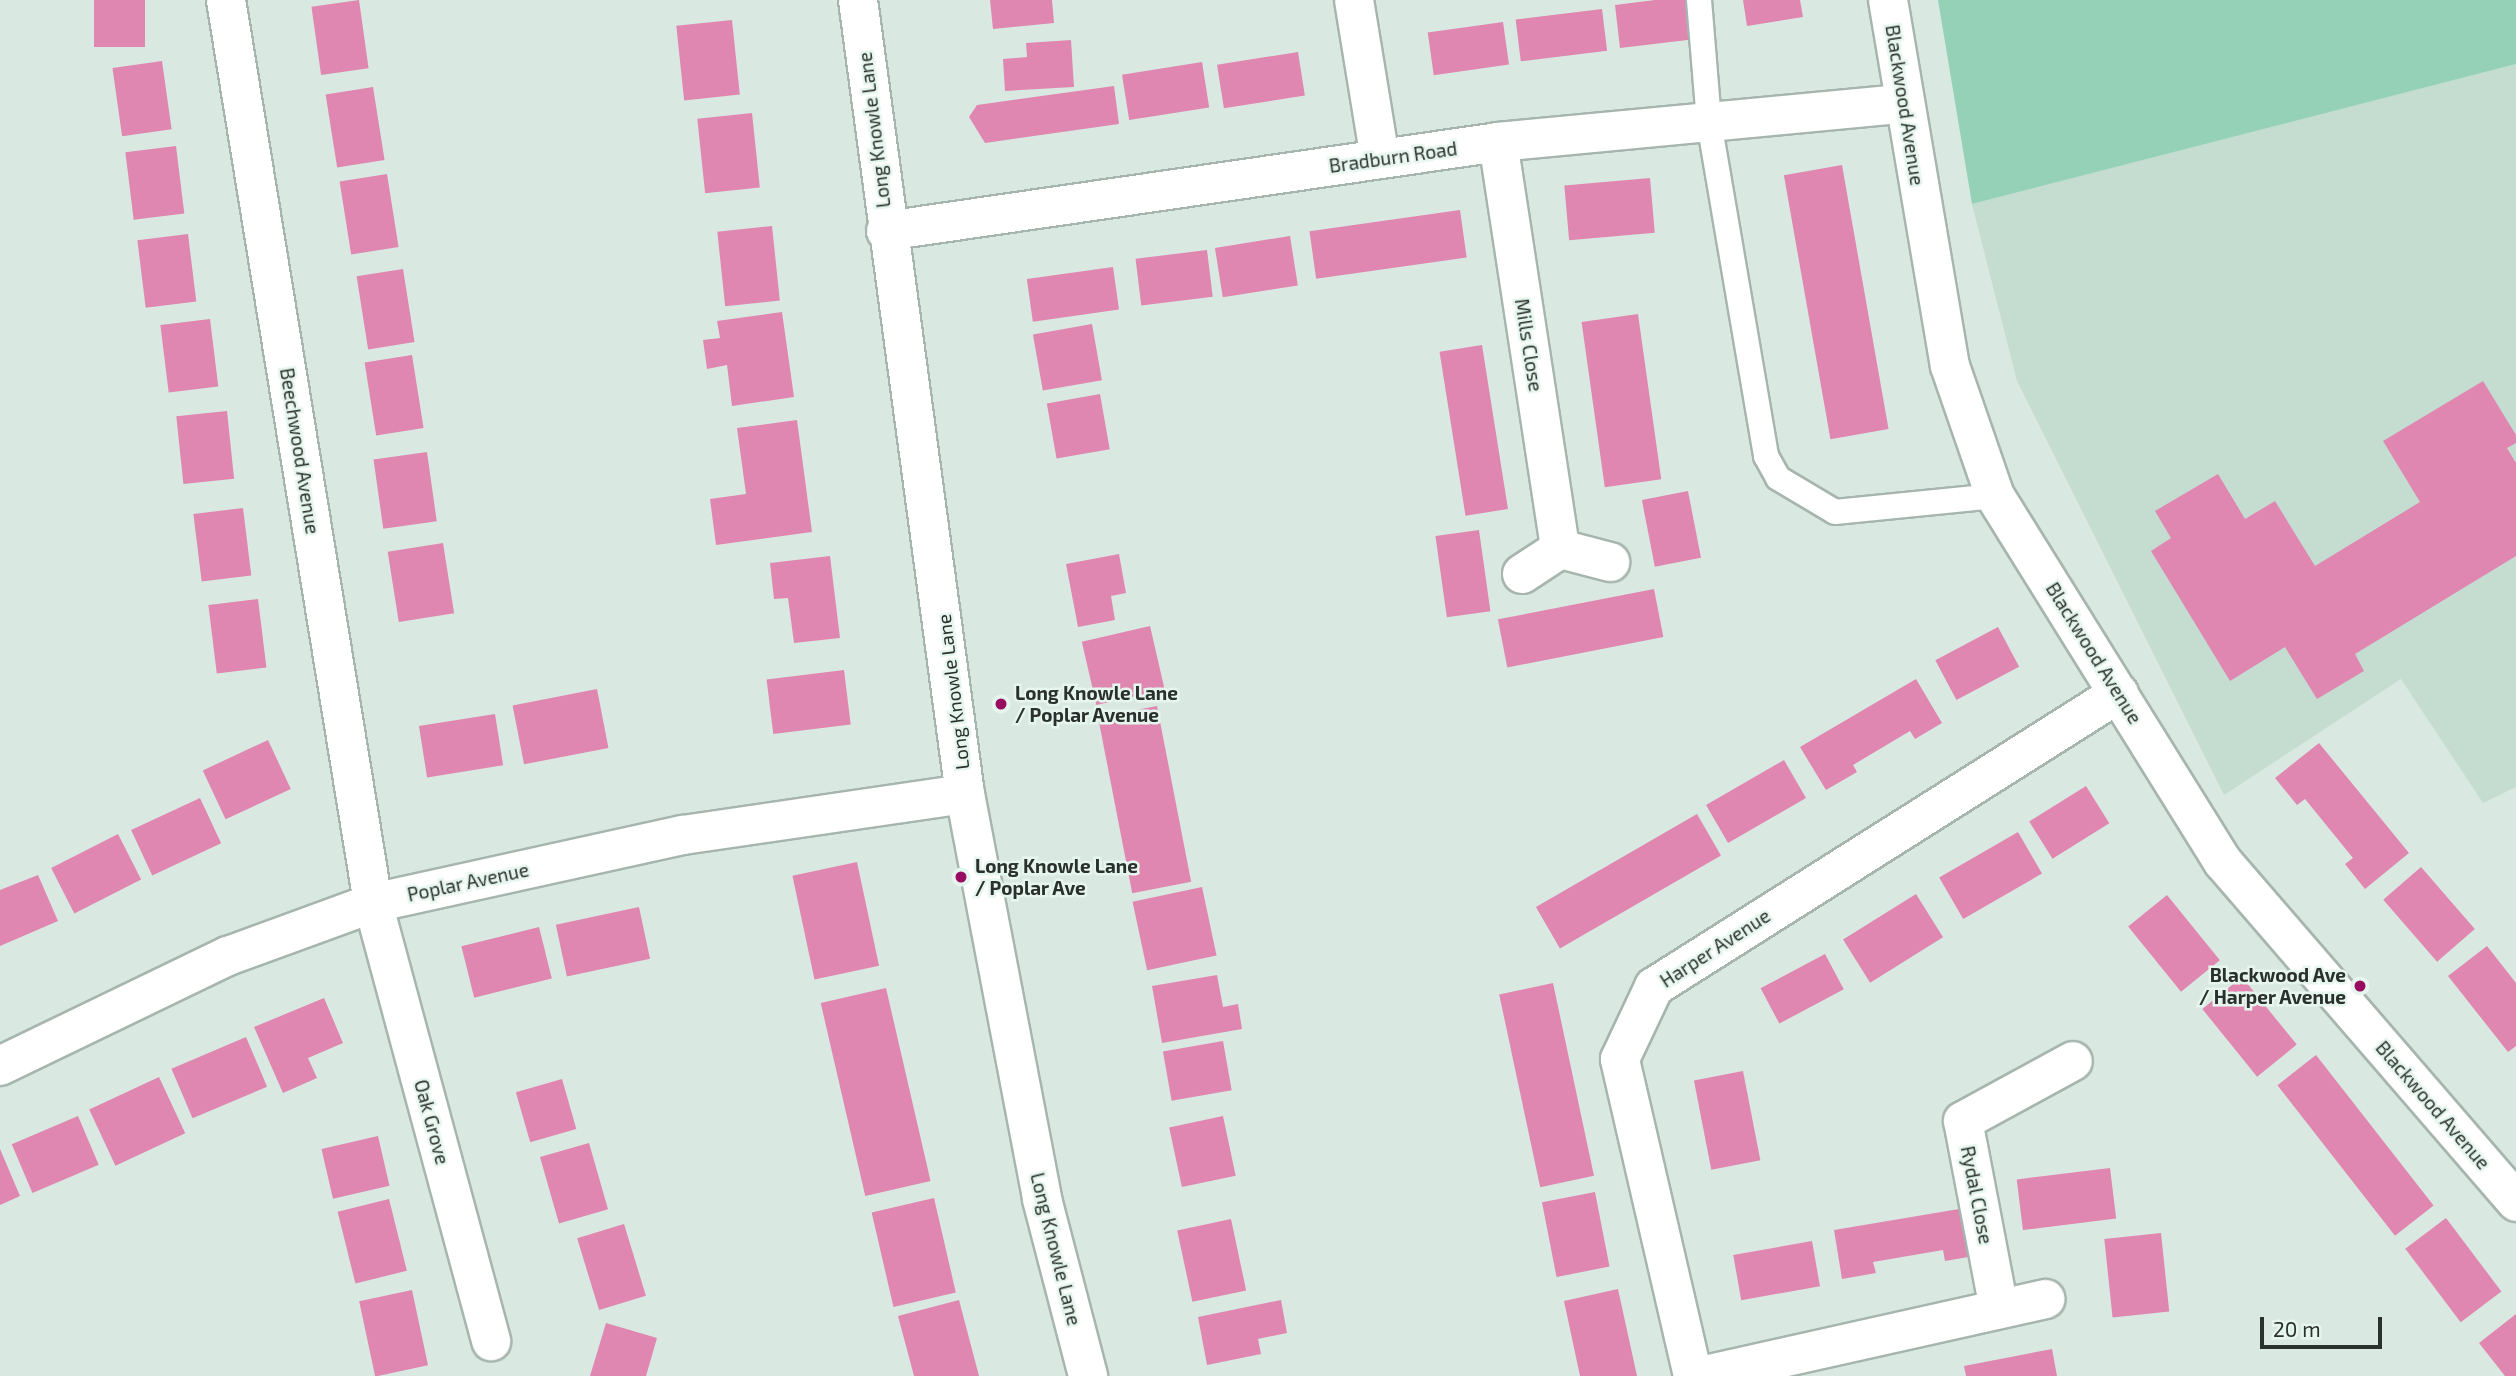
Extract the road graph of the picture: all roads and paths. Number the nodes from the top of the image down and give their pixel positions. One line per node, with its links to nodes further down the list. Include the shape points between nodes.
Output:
1 (226, 0): 17 (street, Beechwood Avenue)
2 (858, 0): 10 (street, Long Knowle Lane)
3 (1354, 0): 9 (street)
4 (1699, 0): 7 (lane)
5 (1888, 0): 6 (street, Blackwood Avenue)
6 (1903, 104): 7 (street, Bradburn Road); 11 (street, Blackwood Avenue, via 1950,366)
7 (1709, 122): 8 (street, Bradburn Road); 11 (lane, via 1766,456 1778,478 1835,512)
8 (1498, 142): 9 (street, Bradburn Road); 12 (street, Mills Close)
9 (1380, 159): 10 (street, Bradburn Road)
10 (886, 231): 16 (street, Long Knowle Lane, via 946,625)
11 (1995, 496): 15 (street, Blackwood Avenue)
12 (1560, 549): 13 (street); 14 (street)
13 (1610, 562)
14 (1522, 574)
15 (2119, 693): 20 (street, Blackwood Avenue, via 2223,862); 25 (street, Harper Avenue, via 1654,987 1620,1059)
16 (965, 794): 17 (street, Poplar Avenue, via 683,835); 24 (street, Long Knowle Lane, via 1042,1199)
17 (373, 903): 19 (street, Poplar Avenue, via 228,956); 23 (street, Oak Grove)
18 (2073, 1061): 22 (street, Rydal Close, via 1963,1121)
19 (0, 1066)
20 (2516, 1202)
21 (2045, 1299): 22 (street)
22 (1999, 1309): 26 (street)
23 (491, 1341)
24 (1088, 1376)
25 (1693, 1376)
26 (1701, 1376)

